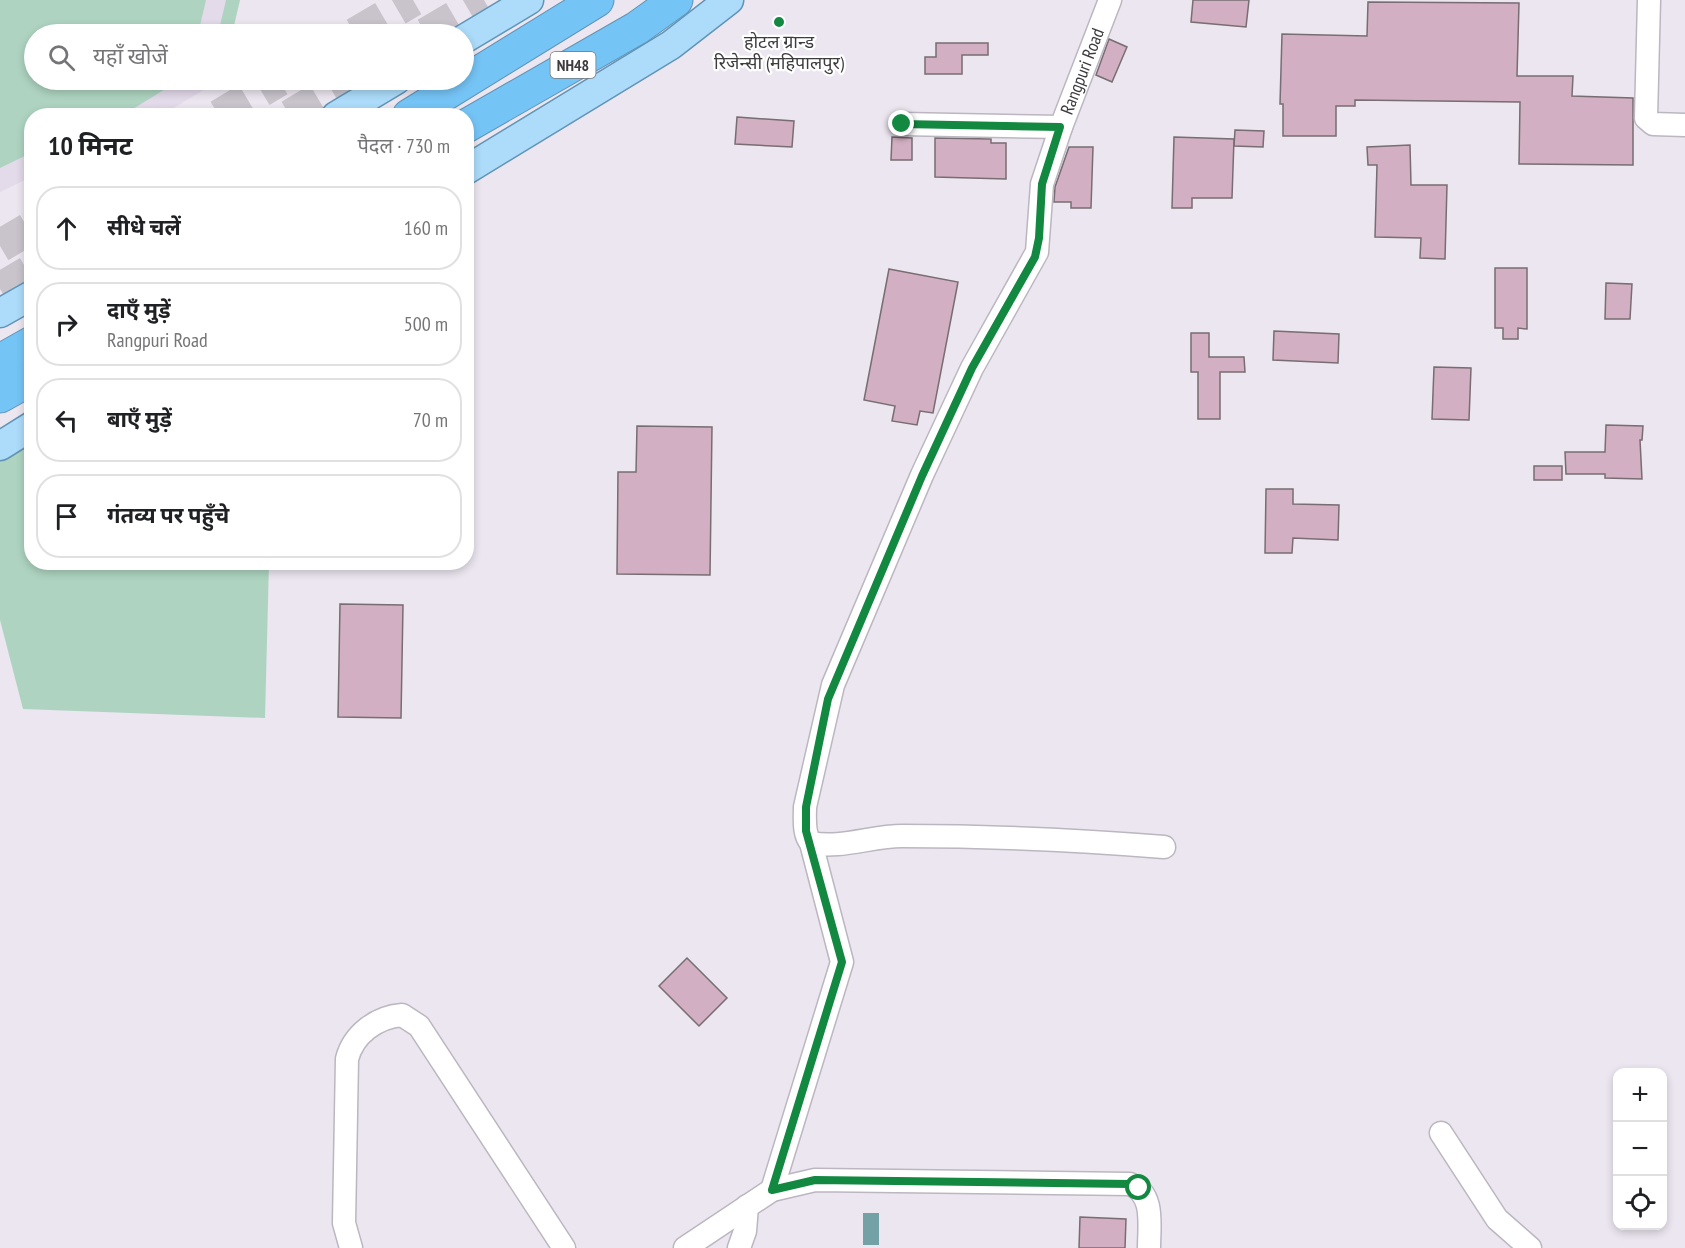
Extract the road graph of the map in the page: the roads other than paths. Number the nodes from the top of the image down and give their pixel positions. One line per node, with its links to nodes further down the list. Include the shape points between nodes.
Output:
1 (529, 0): 7 (main road)
2 (597, 0): 8 (highway, NH48)
3 (676, 0): 13 (highway, NH48, via 637,28)
4 (729, 0): 17 (main road, via 671,45)
5 (1110, 0): 16 (street, Rangpuri Road)
6 (1650, 0): 15 (street, via 1646,118 1653,124)
7 (474, 33)
8 (474, 76)
9 (379, 90): 11 (main road)
10 (451, 90): 12 (highway, NH48)
11 (349, 108)
12 (422, 108)
13 (474, 121)
14 (902, 124): 16 (street)
15 (1685, 125)
16 (1060, 127): 26 (street, Rangpuri Road, via 1042,184 1035,257 972,368 912,496 833,685 806,807 807,838)
17 (474, 165)
18 (24, 300): 19 (main road)
19 (0, 313)
20 (24, 347): 21 (highway)
21 (0, 360)
22 (24, 382): 23 (highway)
23 (0, 396)
24 (24, 431): 25 (main road)
25 (0, 446)
26 (811, 843): 27 (street, via 903,836); 29 (street, Rangpuri Road, via 842,962)
27 (1164, 847)
28 (1441, 1133): 36 (street, via 1497,1219)
29 (772, 1190): 30 (street); 35 (street, via 815,1180 1130,1184 1146,1196)
30 (747, 1206): 33 (street); 34 (street)
31 (351, 1248): 32 (street, via 344,1223 347,1059 360,1032 402,1015 419,1026)
32 (564, 1248)
33 (685, 1248)
34 (740, 1248)
35 (1149, 1248)
36 (1530, 1248)

